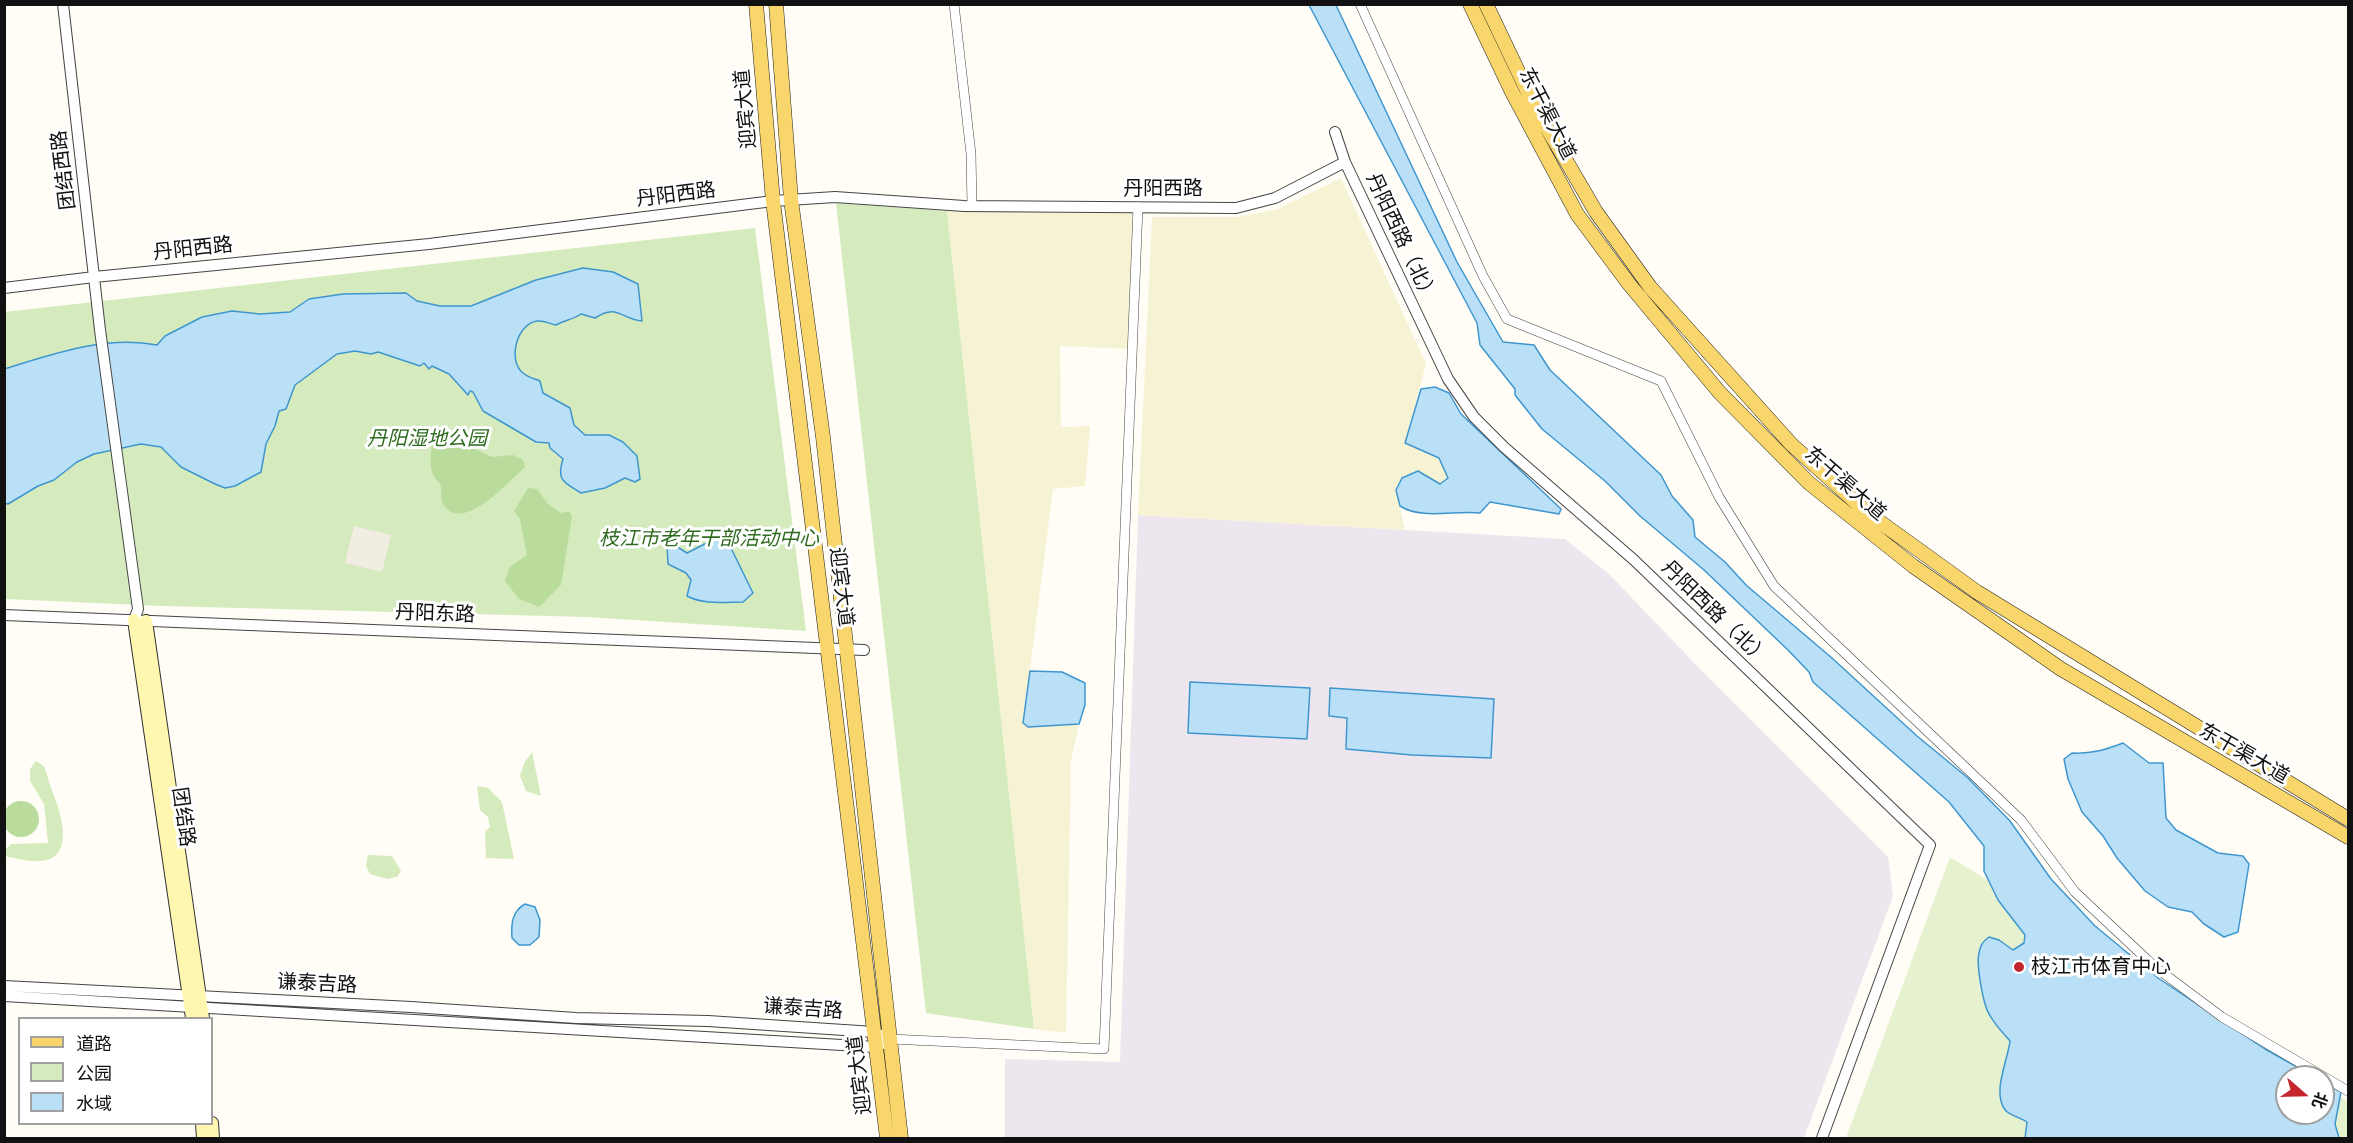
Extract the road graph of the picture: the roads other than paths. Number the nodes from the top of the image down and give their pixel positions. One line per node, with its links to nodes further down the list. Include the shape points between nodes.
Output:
1 (63, 4): 14 (street, 团结西路)
2 (756, 4): 11 (main road, 迎宾大道)
3 (776, 4): 10 (main road, 迎宾大道)
4 (954, 4): 12 (street, via 971,154)
5 (1360, 4): 29 (street, via 1483,276 1507,319 1661,381 1719,497 1774,586 2020,820 2075,892 2155,967 2222,1017)
6 (1470, 4): 22 (main road, 东干渠大道, via 1577,214 1629,284 1720,393 1809,483 1913,566 2061,669)
7 (1486, 4): 21 (main road, 东干渠大道, via 1536,109 1596,212 1650,287 1791,444 1869,514 1977,592)
8 (1335, 132): 9 (street, 丹阳西路（北）)
9 (1345, 162): 13 (street, 丹阳西路, via 1275,198 1236,208); 32 (street, 丹阳西路（北）, via 1448,378 1474,417 1642,568 1930,844)
10 (791, 200): 11 (street, 丹阳西路); 12 (street, 丹阳西路, via 835,197); 19 (main road, 迎宾大道)
11 (773, 201): 14 (street, 丹阳西路, via 429,244); 18 (main road, 迎宾大道)
12 (972, 206): 13 (street, 丹阳西路)
13 (1138, 207): 27 (street, via 1104,1049)
14 (94, 277): 15 (street, 丹阳西路); 17 (street, 团结西路)
15 (4, 288)
16 (4, 615): 17 (street, 丹阳东路)
17 (139, 617): 18 (street, 丹阳东路); 25 (main road, 团结路)
18 (828, 648): 19 (street, 丹阳东路); 26 (main road, 迎宾大道)
19 (846, 648): 20 (street, 丹阳东路); 27 (main road, 迎宾大道)
20 (864, 650)
21 (2349, 819)
22 (2349, 837)
23 (4, 986): 25 (street, 谦泰吉路)
24 (4, 996): 25 (street, 谦泰吉路)
25 (196, 1007): 26 (street, 谦泰吉路, via 708,1021); 28 (street, 谦泰吉路)
26 (874, 1032): 27 (street, 谦泰吉路); 28 (main road, 迎宾大道)
27 (890, 1039): 28 (street); 31 (main road, 迎宾大道)
28 (876, 1047): 30 (main road, 迎宾大道)
29 (2349, 1091)
30 (887, 1138)
31 (901, 1138)
32 (1822, 1138)

